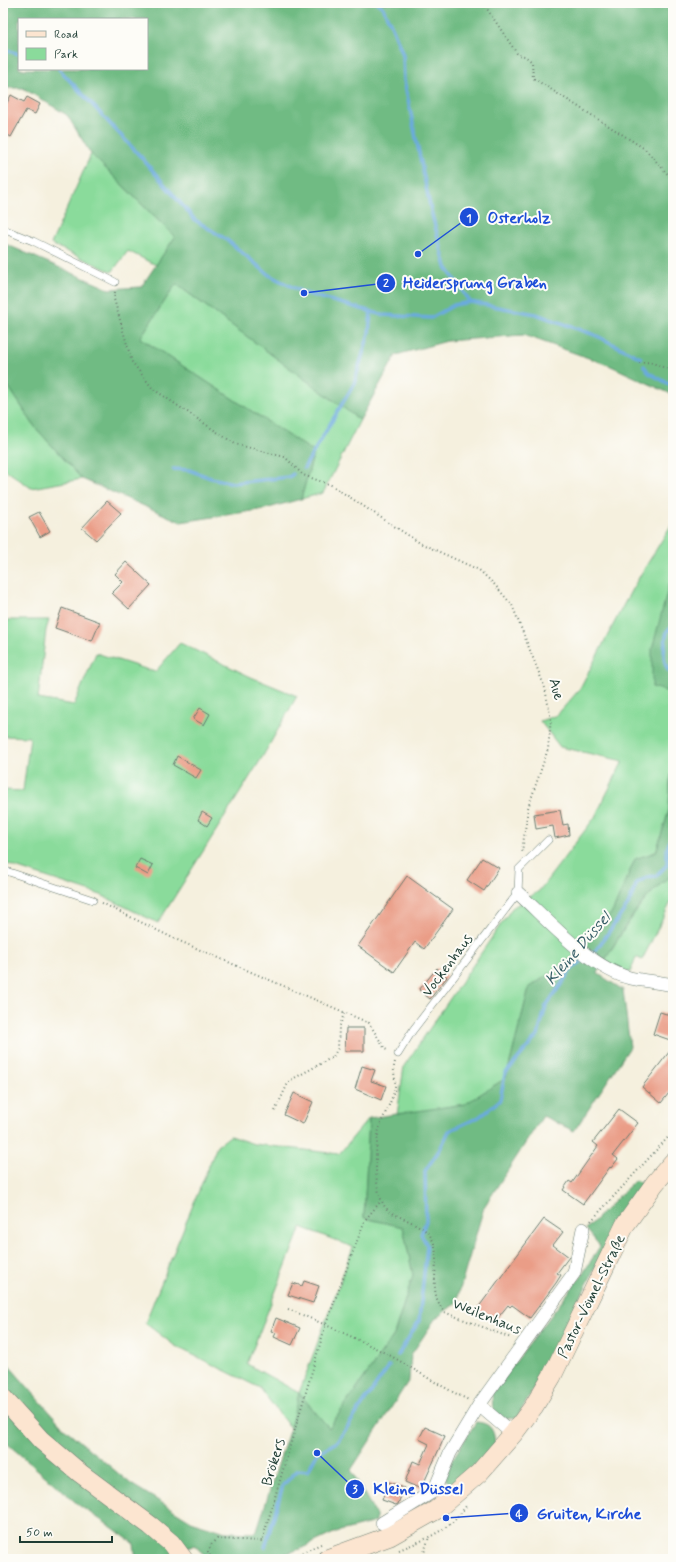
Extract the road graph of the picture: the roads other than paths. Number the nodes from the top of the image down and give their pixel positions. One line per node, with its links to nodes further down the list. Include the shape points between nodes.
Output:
1 (3, 229): 2 (lane)
2 (115, 282)
3 (548, 840): 5 (lane, via 519,869)
4 (3, 870): 6 (lane)
5 (518, 892): 7 (street, via 598,964 629,977); 8 (lane, Vockenhaus, via 413,1030)
6 (93, 900)
7 (673, 985)
8 (398, 1054)
9 (673, 1162): 13 (main road, Pastor-Vömel-Straße, via 625,1225 552,1376)
10 (583, 1229): 12 (street, Pastor-Vömel-Straße, via 574,1273)
11 (3, 1398): 16 (main road, via 41,1440 151,1526 171,1543)
12 (479, 1405): 13 (street); 14 (street, Pastor-Vömel-Straße, via 450,1454 432,1492)
13 (513, 1434): 15 (main road, Pastor-Vömel-Straße, via 479,1473 436,1510 390,1536)
14 (382, 1523)
15 (331, 1558)
16 (183, 1559)

